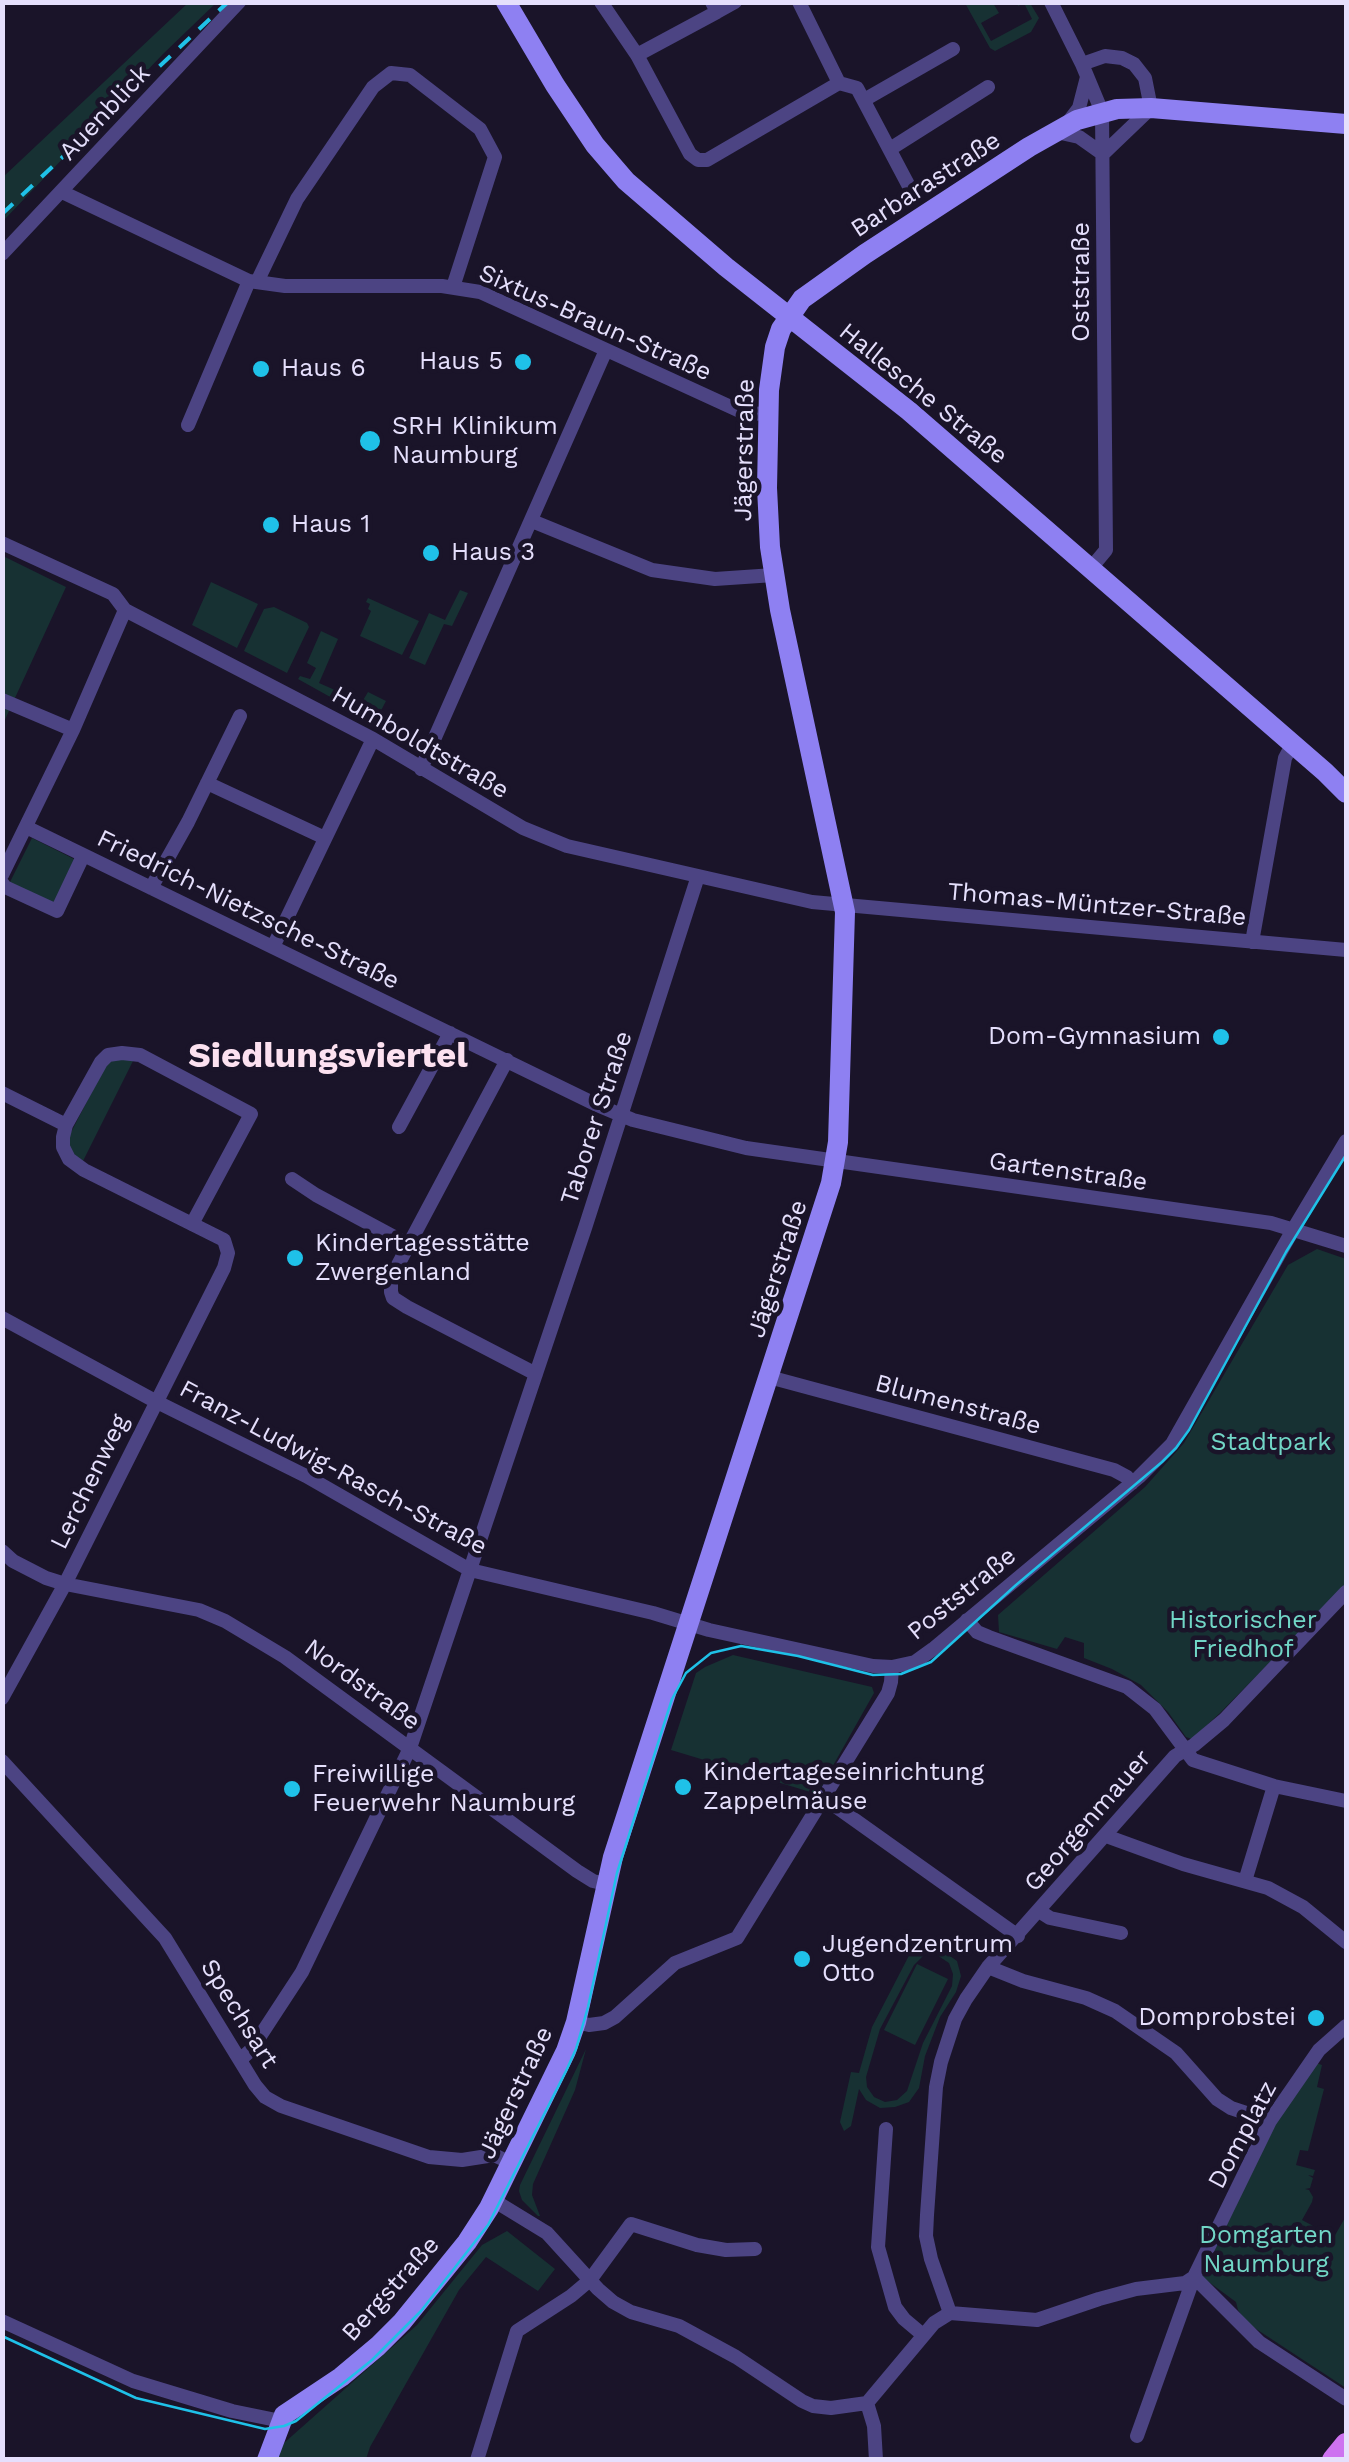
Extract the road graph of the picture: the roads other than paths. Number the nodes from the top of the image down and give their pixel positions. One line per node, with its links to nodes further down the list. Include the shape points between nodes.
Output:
1 (240, 2): 20 (street, Auenblick)
2 (506, 2): 25 (main road, Hallesche Straße, via 610,163)
3 (601, 2): 9 (street)
4 (735, 2): 7 (street)
5 (798, 2): 11 (street)
6 (1050, 2): 10 (street, Oststraße)
7 (714, 7): 9 (street)
8 (953, 49): 13 (street)
9 (637, 55): 11 (street, via 698,160)
10 (1085, 70): 14 (street, via 1106,56 1134,64); 15 (street, Oststraße); 17 (street, via 1079,108)
11 (839, 83): 13 (street, via 857,88)
12 (988, 86): 18 (street)
13 (864, 100): 18 (street)
14 (1151, 108): 15 (main road, Barbarastraße); 16 (main road, Barbarastraße); 19 (street)
15 (1102, 112): 17 (main road, Barbarastraße); 19 (street, Oststraße)
16 (1346, 124)
17 (1058, 130): 19 (street); 25 (main road, Barbarastraße, via 866,254 802,299)
18 (890, 149): 21 (street)
19 (1103, 154): 31 (street, Oststraße, via 1106,550)
20 (62, 192): 22 (street, Auenblick); 23 (street, Sixtus-Braun-Straße)
21 (912, 192)
22 (2, 254)
23 (253, 282): 24 (street, Sixtus-Braun-Straße); 24 (street, via 297,198 373,88 391,73 410,75 480,129 495,157); 28 (street)
24 (453, 287): 26 (street, Sixtus-Braun-Straße, via 480,292)
25 (788, 317): 27 (main road, Jägerstraße, via 775,347); 31 (main road, Hallesche Straße, via 909,410)
26 (606, 350): 27 (street, Sixtus-Braun-Straße, via 744,413); 29 (street)
27 (768, 414): 32 (main road, Jägerstraße)
28 (188, 425)
29 (532, 522): 32 (street, via 652,570 716,580); 39 (street)
30 (2, 543): 33 (street, Humboldtstraße, via 113,594)
31 (1090, 568): 38 (main road, Hallesche Straße)
32 (774, 575): 49 (main road, Jägerstraße)
33 (125, 610): 36 (street); 37 (street, Humboldtstraße)
34 (2, 700): 36 (street)
35 (240, 716): 40 (street)
36 (73, 730): 42 (street)
37 (373, 739): 39 (street, Humboldtstraße); 43 (street)
38 (1292, 745): 41 (main road, Hallesche Straße); 50 (street, via 1284,758)
39 (422, 769): 46 (street, Humboldtstraße, via 552,841)
40 (207, 783): 43 (street); 48 (street)
41 (1346, 793)
42 (26, 827): 44 (street, Friedrich-Nietzsche-Straße); 45 (street)
43 (325, 838): 51 (street)
44 (83, 856): 47 (street, via 57,910); 48 (street, Friedrich-Nietzsche-Straße)
45 (2, 874)
46 (698, 876): 49 (street, Humboldtstraße); 56 (street, Taborer Straße)
47 (2, 883)
48 (151, 888): 51 (street, Friedrich-Nietzsche-Straße)
49 (844, 905): 50 (street, Thomas-Müntzer-Straße); 60 (main road, Jägerstraße)
50 (1252, 942): 52 (street, Thomas-Müntzer-Straße)
51 (272, 946): 53 (street, Friedrich-Nietzsche-Straße)
52 (1346, 950)
53 (450, 1033): 54 (street, Friedrich-Nietzsche-Straße); 58 (street)
54 (507, 1060): 56 (street, Friedrich-Nietzsche-Straße); 64 (street)
55 (2, 1093): 57 (street)
56 (622, 1116): 60 (street, Friedrich-Nietzsche-Straße, via 725,1144); 67 (street, Taborer Straße)
57 (66, 1125): 62 (street, Lerchenweg, via 69,1159); 62 (street, via 101,1062 122,1053 140,1055 251,1114)
58 (399, 1127)
59 (1346, 1141): 63 (street, Poststraße)
60 (836, 1161): 63 (street, Gartenstraße); 68 (main road, Jägerstraße)
61 (292, 1179): 64 (street)
62 (192, 1224): 69 (street, Lerchenweg, via 224,1240 228,1253)
63 (1294, 1228): 65 (street, Gartenstraße); 70 (street, Poststraße, via 1182,1430)
64 (408, 1245): 67 (street, via 391,1278 393,1298)
65 (1346, 1246)
66 (2, 1318): 69 (street, Franz-Ludwig-Rasch-Straße)
67 (536, 1374): 72 (street, Taborer Straße)
68 (770, 1377): 70 (street, Blumenstraße, via 1114,1470); 76 (main road, Jägerstraße)
69 (155, 1401): 72 (street, Franz-Ludwig-Rasch-Straße, via 306,1476); 73 (street, Lerchenweg)
70 (1132, 1483): 75 (street, Poststraße)
71 (2, 1551): 73 (street)
72 (470, 1570): 76 (street, Franz-Ludwig-Rasch-Straße); 79 (street, Taborer Straße)
73 (64, 1584): 78 (street); 79 (street, Nordstraße, via 226,1621)
74 (1346, 1592): 80 (street, Georgenmauer, via 1224,1720)
75 (967, 1620): 77 (street, Poststraße, via 919,1659); 80 (street, via 981,1634 1127,1687 1155,1709)
76 (690, 1624): 77 (street, Franz-Ludwig-Rasch-Straße); 87 (main road, Jägerstraße)
77 (892, 1668): 83 (street, Poststraße, via 888,1692)
78 (2, 1698)
79 (410, 1748): 87 (street, Nordstraße, via 578,1871); 95 (street, Taborer Straße, via 302,1972)
80 (1184, 1750): 82 (street, via 1193,1760); 85 (street, Georgenmauer)
81 (2, 1761): 95 (street, Spechsart, via 164,1938)
82 (1274, 1786): 84 (street); 86 (street)
83 (824, 1798): 90 (street); 93 (street, Poststraße, via 737,1938 675,1963 604,2023)
84 (1346, 1801)
85 (1106, 1836): 86 (street); 88 (street, Georgenmauer)
86 (1245, 1880): 91 (street, via 1303,1907)
87 (606, 1884): 93 (main road, Jägerstraße)
88 (1039, 1911): 89 (street); 90 (street, Georgenmauer)
89 (1121, 1933)
90 (1018, 1936): 92 (street, Georgenmauer)
91 (1346, 1942)
92 (988, 1967): 96 (street, via 1114,2010 1176,2053 1217,2099); 103 (street, Georgenmauer, via 955,2020 936,2086 926,2236)
93 (576, 2022): 98 (main road, Jägerstraße)
94 (1345, 2025): 96 (street, Domplatz, via 1319,2050)
95 (241, 2059): 98 (street, Spechsart, via 255,2085 281,2106 429,2157 494,2155)
96 (1270, 2122): 101 (street, Domplatz)
97 (886, 2128): 105 (street, via 878,2246 895,2306)
98 (511, 2162): 99 (main road, Jägerstraße)
99 (493, 2200): 102 (street, via 548,2233); 109 (main road, Bergstraße, via 402,2322 341,2377 296,2405)
100 (756, 2249): 102 (street, via 698,2245 631,2224)
101 (1194, 2278): 103 (street, via 1099,2298 1037,2320); 106 (street, via 1259,2342); 108 (street, Domplatz)
102 (590, 2280): 107 (street, via 622,2307 680,2326 813,2406); 111 (street, via 517,2331)
103 (950, 2313): 105 (street)
104 (2, 2320): 109 (street, via 148,2386 232,2411)
105 (923, 2335): 107 (street)
106 (1346, 2399)
107 (867, 2403): 112 (street)
108 (1137, 2436)
109 (273, 2440)
110 (1346, 2444): 113 (main road)
111 (477, 2460)
112 (876, 2460)
113 (1333, 2460)

